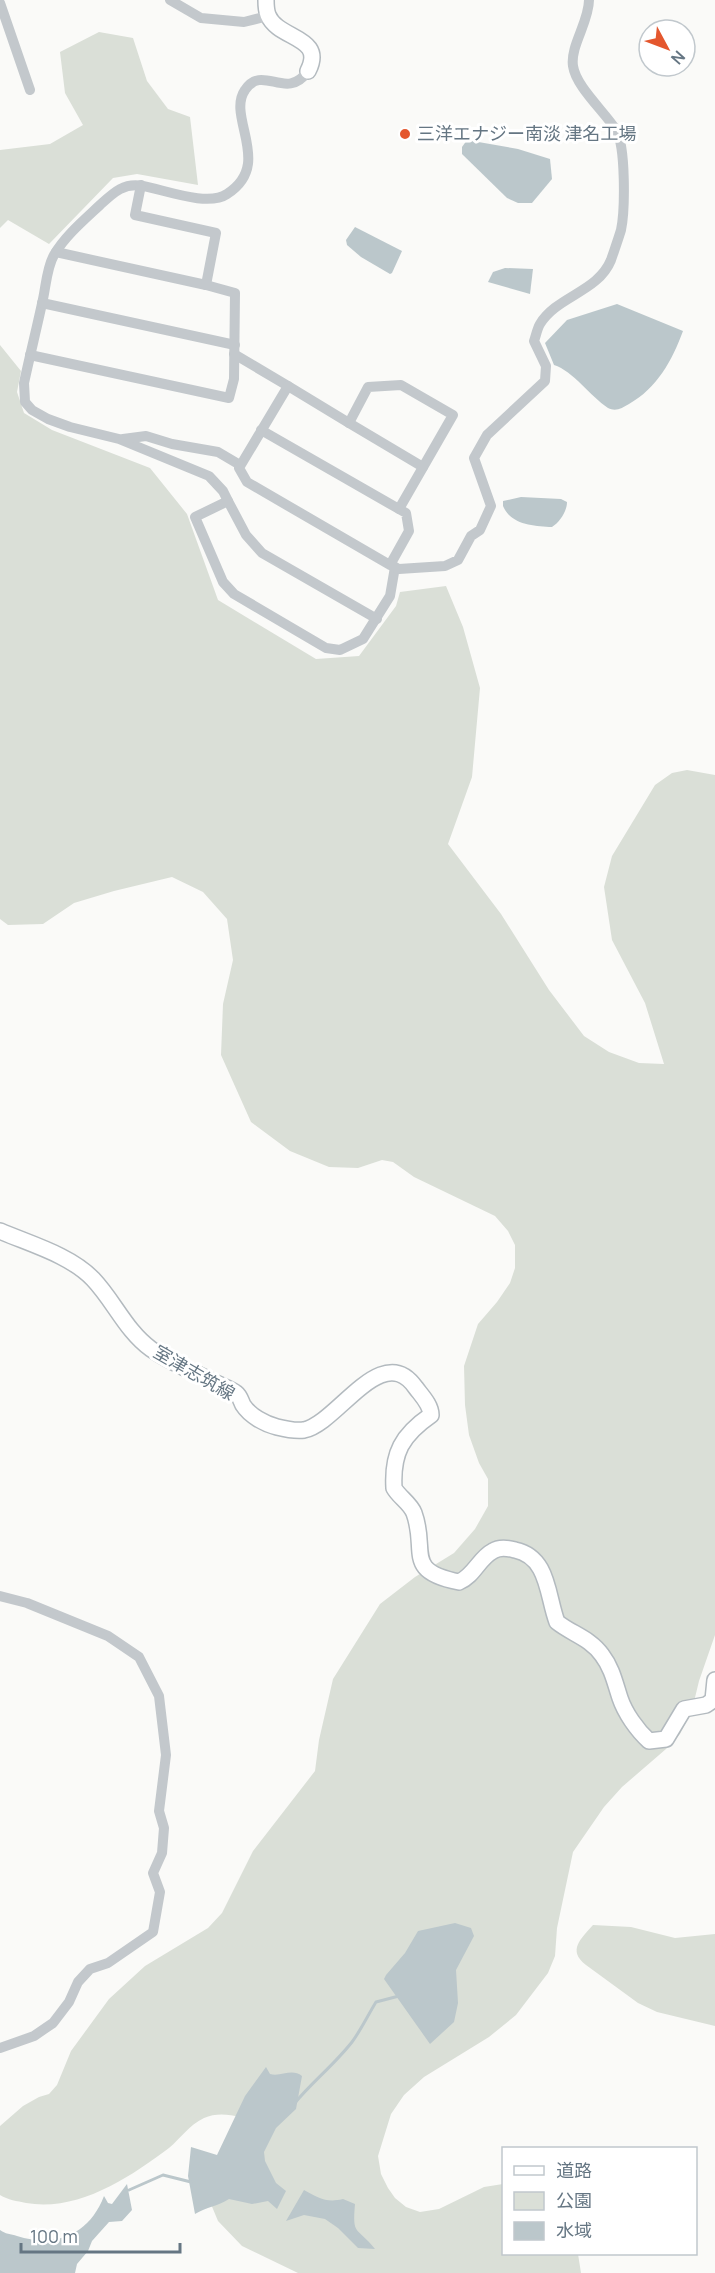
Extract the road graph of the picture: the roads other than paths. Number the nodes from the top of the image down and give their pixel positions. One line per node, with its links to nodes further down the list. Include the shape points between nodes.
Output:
1 (170, 0): 5 (street, via 201,18 244,22)
2 (266, 0): 5 (main road)
3 (589, 0): 22 (street, via 573,65 576,77 618,132 622,148 621,229 610,262 589,287 551,312 540,325 534,341 546,366 545,381 487,435 474,458 491,506 480,530 471,536 458,560 445,566)
4 (0, 3): 7 (street)
5 (268, 16): 6 (main road, via 313,52)
6 (308, 71): 8 (street, via 294,84 261,80 245,90 240,102 248,164 240,184 226,195 201,199)
7 (30, 90)
8 (141, 185): 9 (street, via 116,190); 10 (street, via 135,214 216,233)
9 (56, 252): 10 (street); 11 (street)
10 (206, 285): 12 (street, via 235,293)
11 (42, 303): 12 (street); 13 (street)
12 (235, 349): 13 (street, via 229,398); 14 (street)
13 (30, 355): 17 (street, via 24,392 25,402 32,410 70,427)
14 (288, 386): 15 (street); 16 (street)
15 (349, 423): 19 (street); 19 (street, via 368,387 401,385 453,415)
16 (261, 430): 18 (street); 21 (street)
17 (119, 439): 18 (street, via 146,436 218,452); 20 (street, via 209,476)
18 (240, 465): 22 (street, via 247,482)
19 (423, 467): 21 (street)
20 (228, 501): 23 (street, via 246,535 262,553); 23 (street, via 195,517 223,582 234,594 326,648 340,650 363,639)
21 (399, 509): 22 (street, via 406,513 409,531)
22 (392, 566): 23 (street, via 390,596)
23 (377, 619)
24 (0, 1231): 26 (main road, 室津志筑線, via 80,1269 149,1347 236,1393 244,1407 265,1422 303,1430 378,1376 397,1373 408,1377 431,1415 411,1430 397,1453 394,1488 414,1514 418,1554 424,1567 459,1582 496,1549 516,1550 531,1557 544,1574 557,1622 592,1643 602,1654 624,1707 649,1741 663,1741 684,1709 713,1700)
25 (0, 1596): 27 (street, via 108,1636 139,1657 159,1696 166,1755 159,1811 164,1828 162,1853 153,1873 160,1892 153,1932 108,1963 90,1970 53,2023 34,2036)
26 (715, 1680)
27 (0, 2048)

